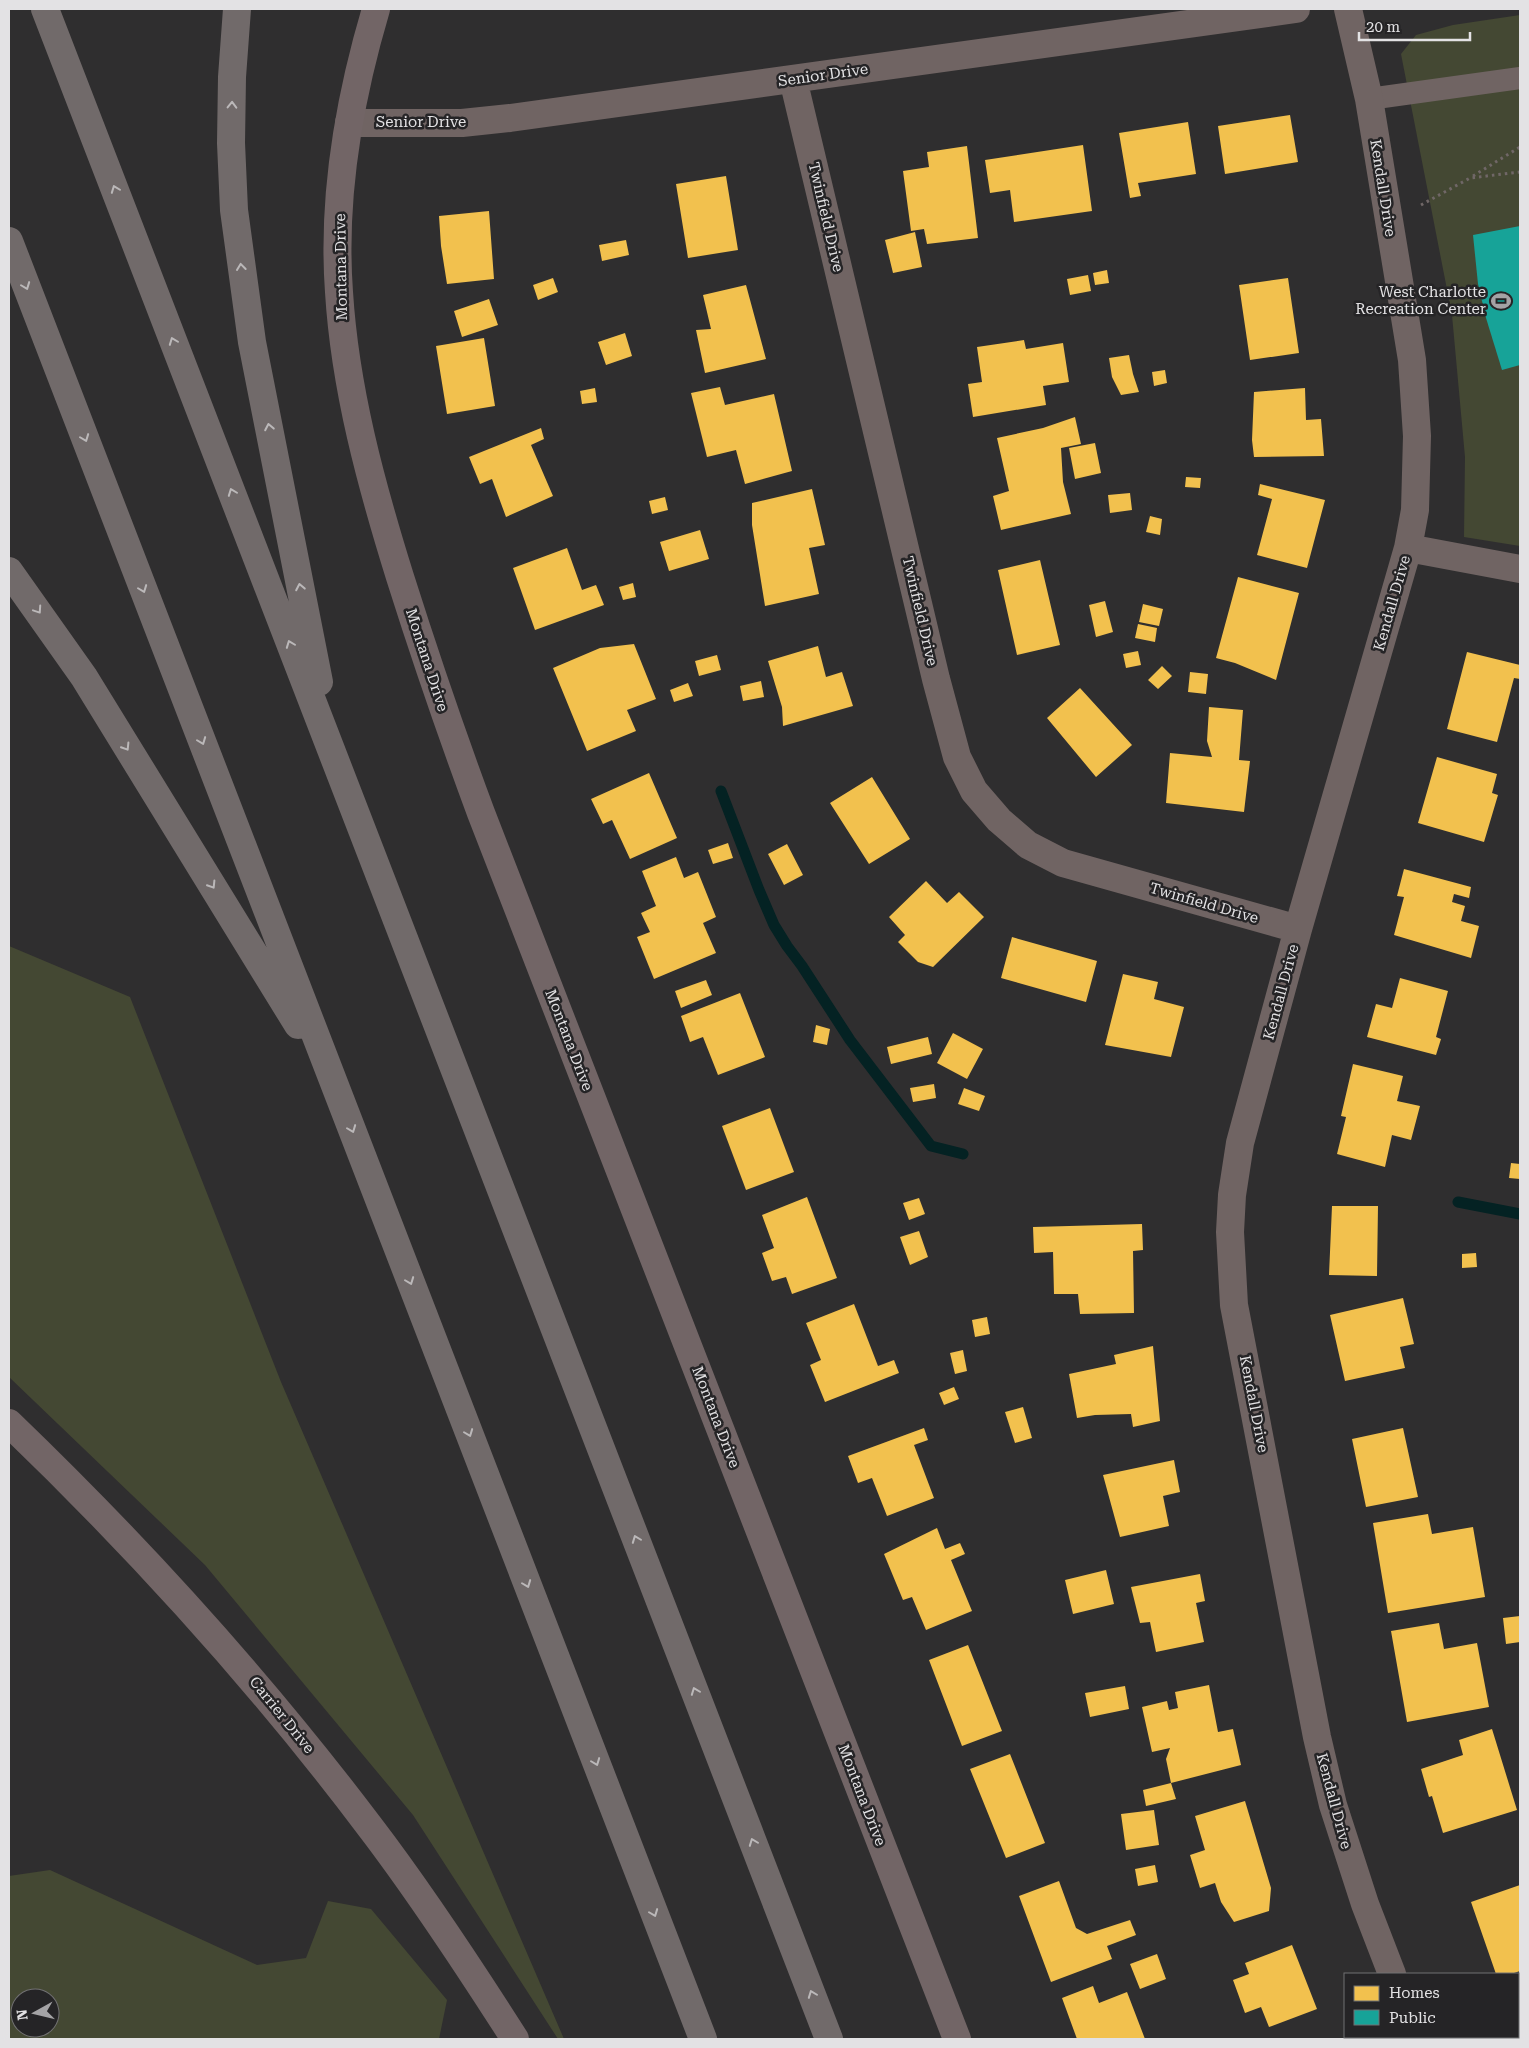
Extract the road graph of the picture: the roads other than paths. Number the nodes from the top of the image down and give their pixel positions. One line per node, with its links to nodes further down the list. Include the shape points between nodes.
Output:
1 (45, 9): 14 (highway, one-way to 1)
2 (237, 9): 14 (highway, one-way to 2, via 242,279 231,143)
3 (376, 9): 9 (street, Montana Drive, via 360,62)
4 (1296, 9): 7 (street, Senior Drive)
5 (1348, 9): 8 (street, Kendall Drive)
6 (1520, 78): 8 (lane)
7 (793, 79): 9 (street, Senior Drive, via 462,123); 15 (street, Twinfield Drive, via 936,679 957,757 974,791 1028,845 1063,863)
8 (1369, 99): 11 (street, Kendall Drive, via 1412,360 1417,436 1415,510)
9 (348, 123): 22 (street, Montana Drive, via 341,176 339,291 352,394 383,523 484,822)
10 (9, 241): 16 (highway, one-way to 16)
11 (1408, 548): 12 (street); 15 (street, Kendall Drive)
12 (1520, 569)
13 (9, 571): 16 (highway, one-way to 16, via 84,677)
14 (333, 755): 21 (highway, one-way to 14)
15 (1298, 929): 18 (street, Kendall Drive, via 1240,1143 1230,1222 1234,1305 1333,1805)
16 (334, 1084): 20 (highway, one-way to 20)
17 (9, 1423): 19 (street, Carrier Drive, via 165,1580 298,1734 425,1901)
18 (1392, 1973)
19 (515, 2039)
20 (703, 2039)
21 (829, 2039)
22 (957, 2039)

